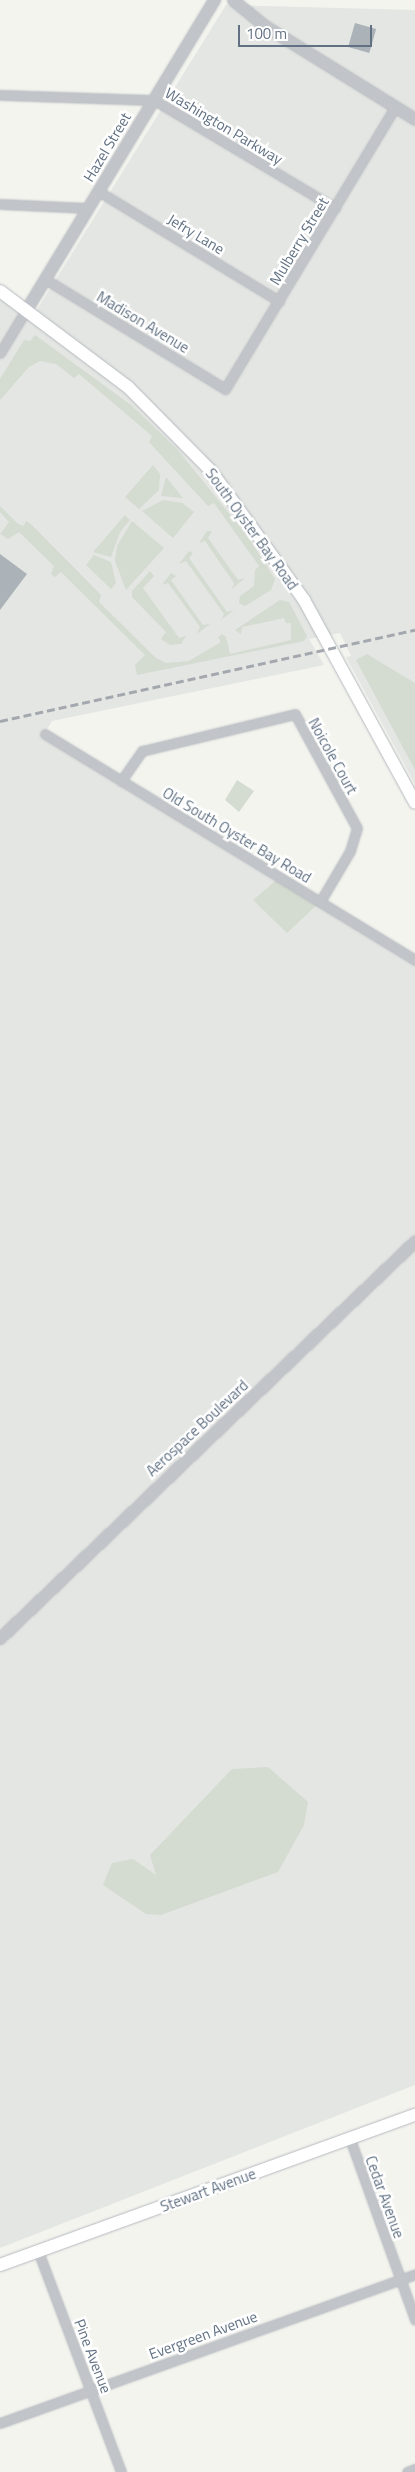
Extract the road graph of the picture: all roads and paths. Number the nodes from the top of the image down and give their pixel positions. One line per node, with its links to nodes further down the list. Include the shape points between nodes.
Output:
1 (214, 0): 4 (street, Hazel Street)
2 (233, 0): 5 (street, via 265,26)
3 (0, 95): 4 (street, Washington Parkway)
4 (154, 100): 7 (street, Hazel Street); 10 (street, Washington Parkway)
5 (395, 107): 6 (street); 10 (street, Mulberry Street)
6 (415, 119)
7 (98, 191): 9 (street, Hazel Street); 13 (street, Jefry Lane)
8 (0, 204): 9 (street)
9 (88, 208): 11 (street, Hazel Street)
10 (335, 208): 13 (street, Mulberry Street)
11 (45, 279): 14 (street, Hazel Street); 16 (street, Madison Avenue)
12 (0, 290): 14 (main road, South Oyster Bay Road)
13 (279, 301): 16 (street, Mulberry Street)
14 (26, 310): 15 (street); 19 (main road, South Oyster Bay Road, via 154,410 184,440 238,506 304,600)
15 (0, 353)
16 (225, 389)
17 (45, 734): 18 (street, Old South Oyster Bay Road)
18 (121, 781): 20 (street, Old South Oyster Bay Road); 20 (street, Noicole Court, via 142,751 295,714 357,828 353,846)
19 (415, 803)
20 (320, 902): 21 (street, Old South Oyster Bay Road)
21 (415, 960)
22 (415, 1241): 23 (street, Aerospace Boulevard)
23 (0, 1638)
24 (415, 2115): 25 (main road, Stewart Avenue)
25 (350, 2139): 26 (main road, Stewart Avenue); 29 (street, Cedar Avenue)
26 (38, 2251): 27 (main road, Stewart Avenue); 31 (street, Pine Avenue)
27 (0, 2265)
28 (415, 2274): 29 (street, Evergreen Avenue)
29 (400, 2279): 30 (street, Cedar Avenue); 31 (street, Evergreen Avenue)
30 (415, 2320)
31 (91, 2390): 32 (street, Evergreen Avenue); 34 (street, Pine Avenue)
32 (0, 2423)
33 (415, 2469): 35 (street)
34 (121, 2472)
35 (407, 2472)

